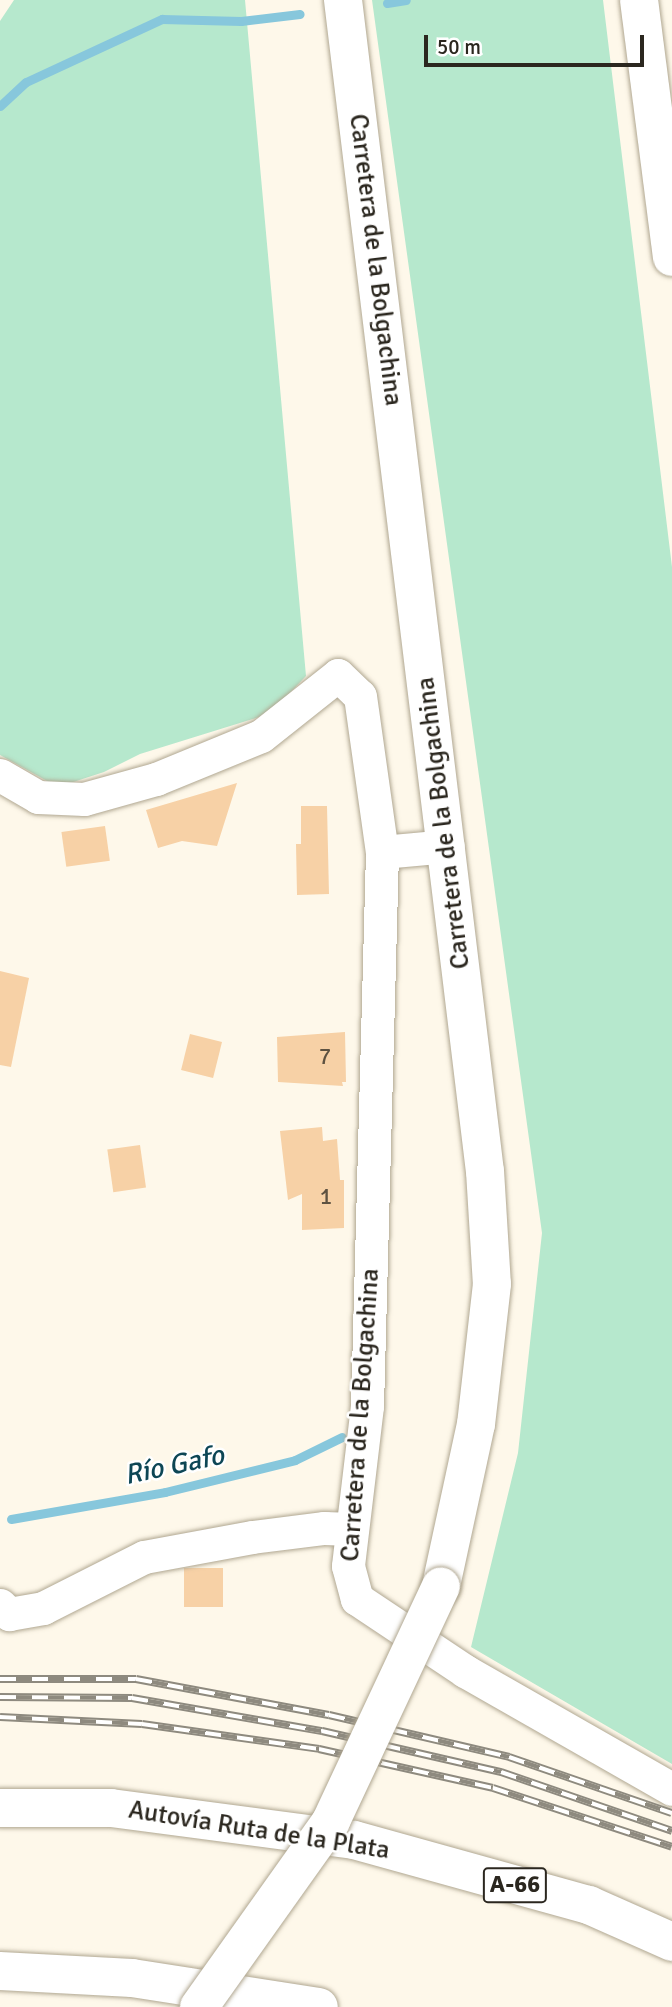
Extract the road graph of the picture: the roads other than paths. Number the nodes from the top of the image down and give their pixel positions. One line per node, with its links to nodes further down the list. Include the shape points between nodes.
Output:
1 (343, 0): 5 (main road, Carretera de la Bolgachina)
2 (639, 0): 3 (main road)
3 (672, 257)
4 (0, 775): 6 (street, Carretera de la Bolgachina, via 38,797 83,799 156,779 261,736 338,675 360,696)
5 (448, 846): 6 (street); 13 (main road, Carretera de la Bolgachina, bridge, via 485,1171 492,1284 476,1424 441,1586 331,1821)
6 (382, 852): 7 (street, Carretera de la Bolgachina, via 367,1406)
7 (352, 1529): 8 (street, via 252,1537 144,1557 43,1608 9,1614); 9 (street, Carretera de la Bolgachina, via 348,1566 357,1600 465,1671)
8 (0, 1605)
9 (672, 1789)
10 (0, 1808): 11 (main road, Autovía Ruta de la Plata / A-66, via 111,1808 354,1840 589,1905)
11 (672, 1942)
12 (0, 1971): 14 (main road, via 132,1978)
13 (199, 2007)
14 (319, 2007)

